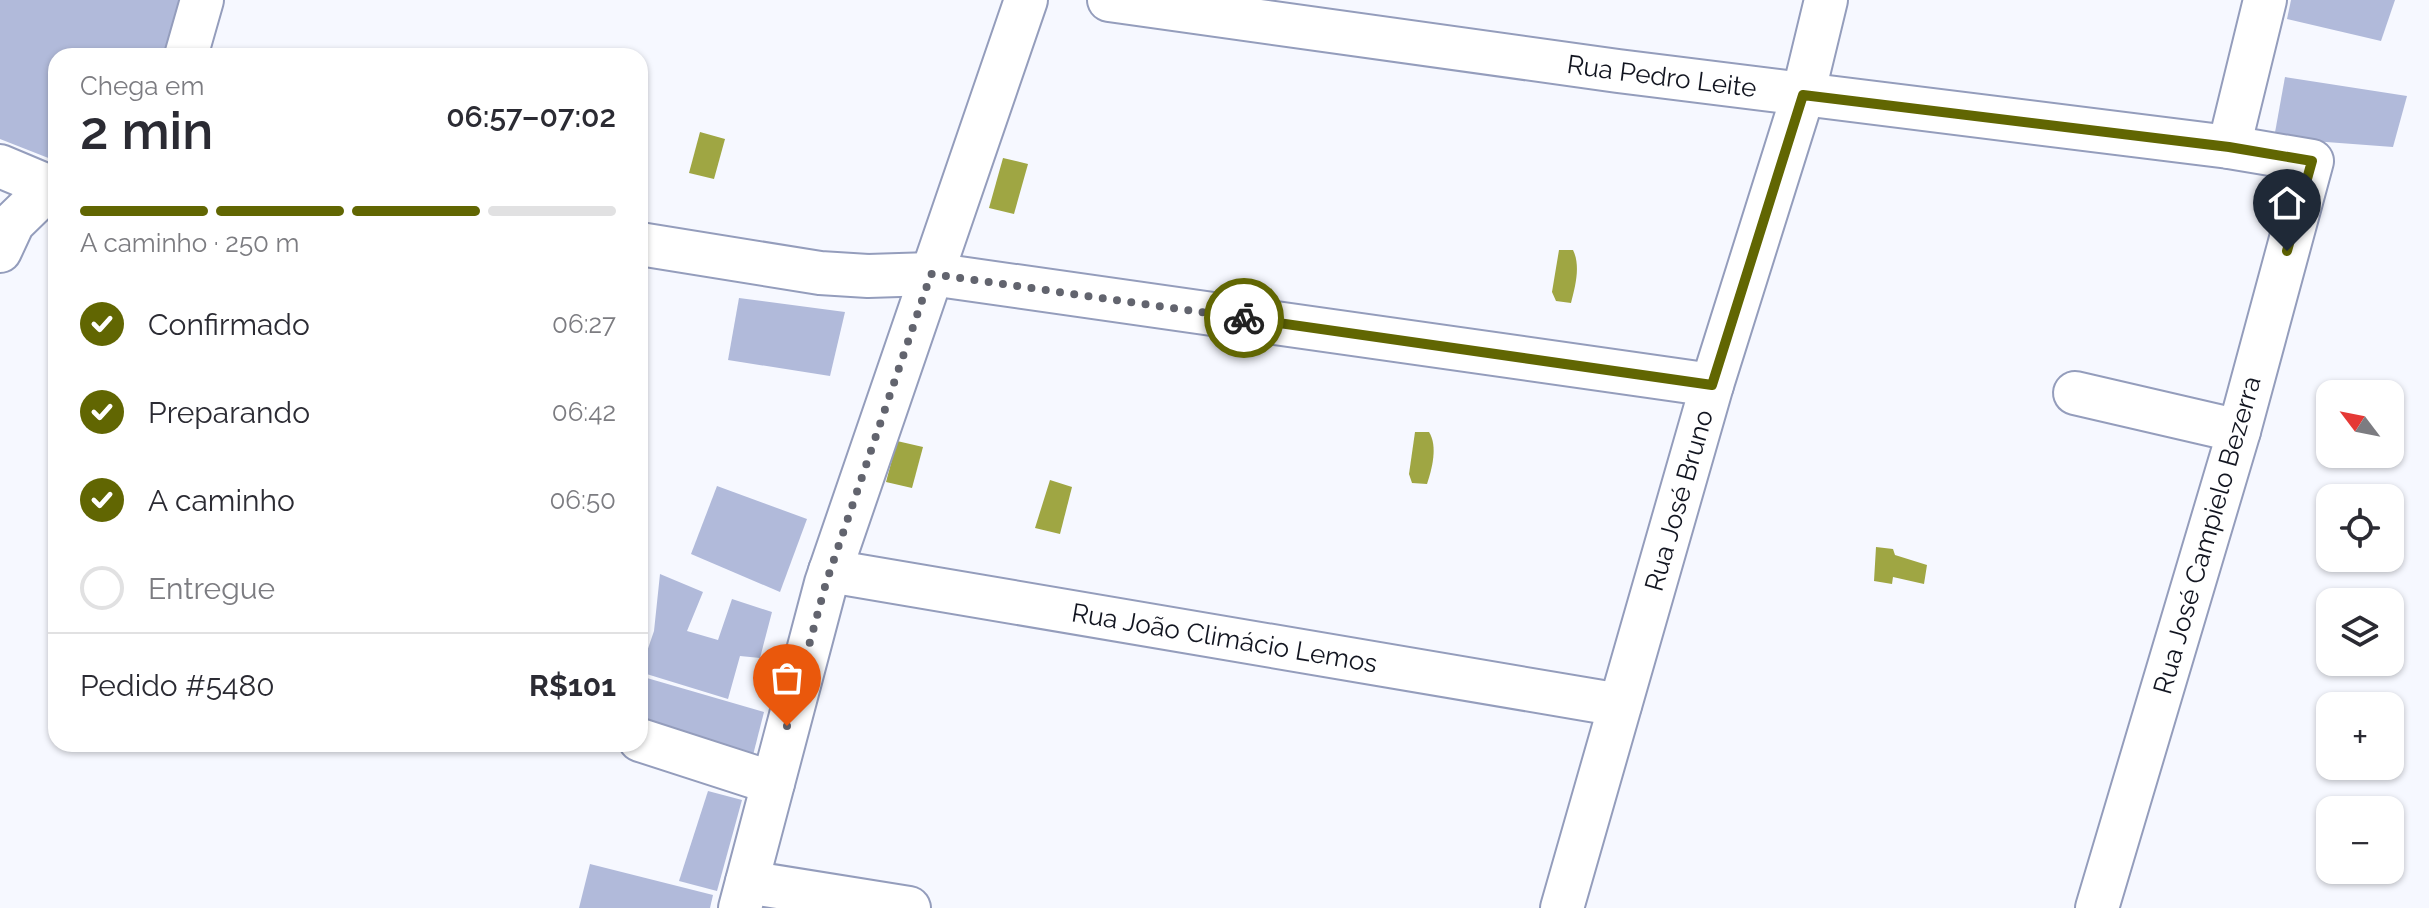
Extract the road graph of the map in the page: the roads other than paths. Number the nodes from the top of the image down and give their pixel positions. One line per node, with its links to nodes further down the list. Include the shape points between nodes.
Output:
1 (202, 0): 6 (street)
2 (1026, 0): 15 (street)
3 (1109, 0): 7 (street, Rua Pedro Leite)
4 (1826, 0): 7 (street, Rua José Bruno)
5 (2265, 0): 8 (street)
6 (188, 48)
7 (1803, 95): 8 (street, Rua Pedro Leite); 16 (street, Rua José Bruno)
8 (2229, 147): 9 (street, Rua Pedro Leite)
9 (2312, 161): 18 (street, Rua José Campielo Bezerra)
10 (0, 166): 11 (street)
11 (48, 184)
12 (48, 191): 14 (street, via 13,223)
13 (648, 245): 15 (street, via 820,273)
14 (0, 251)
15 (931, 274): 16 (street); 19 (street)
16 (1712, 385): 20 (street, Rua José Bruno)
17 (2075, 393): 18 (street)
18 (2239, 431): 26 (street, Rua José Campielo Bezerra)
19 (830, 571): 20 (street, Rua João Climácio Lemos); 22 (street)
20 (1620, 705): 25 (street, Rua José Bruno)
21 (648, 743): 22 (street)
22 (773, 783): 23 (street)
23 (744, 895): 24 (street)
24 (909, 908)
25 (1562, 908)
26 (2097, 908)

